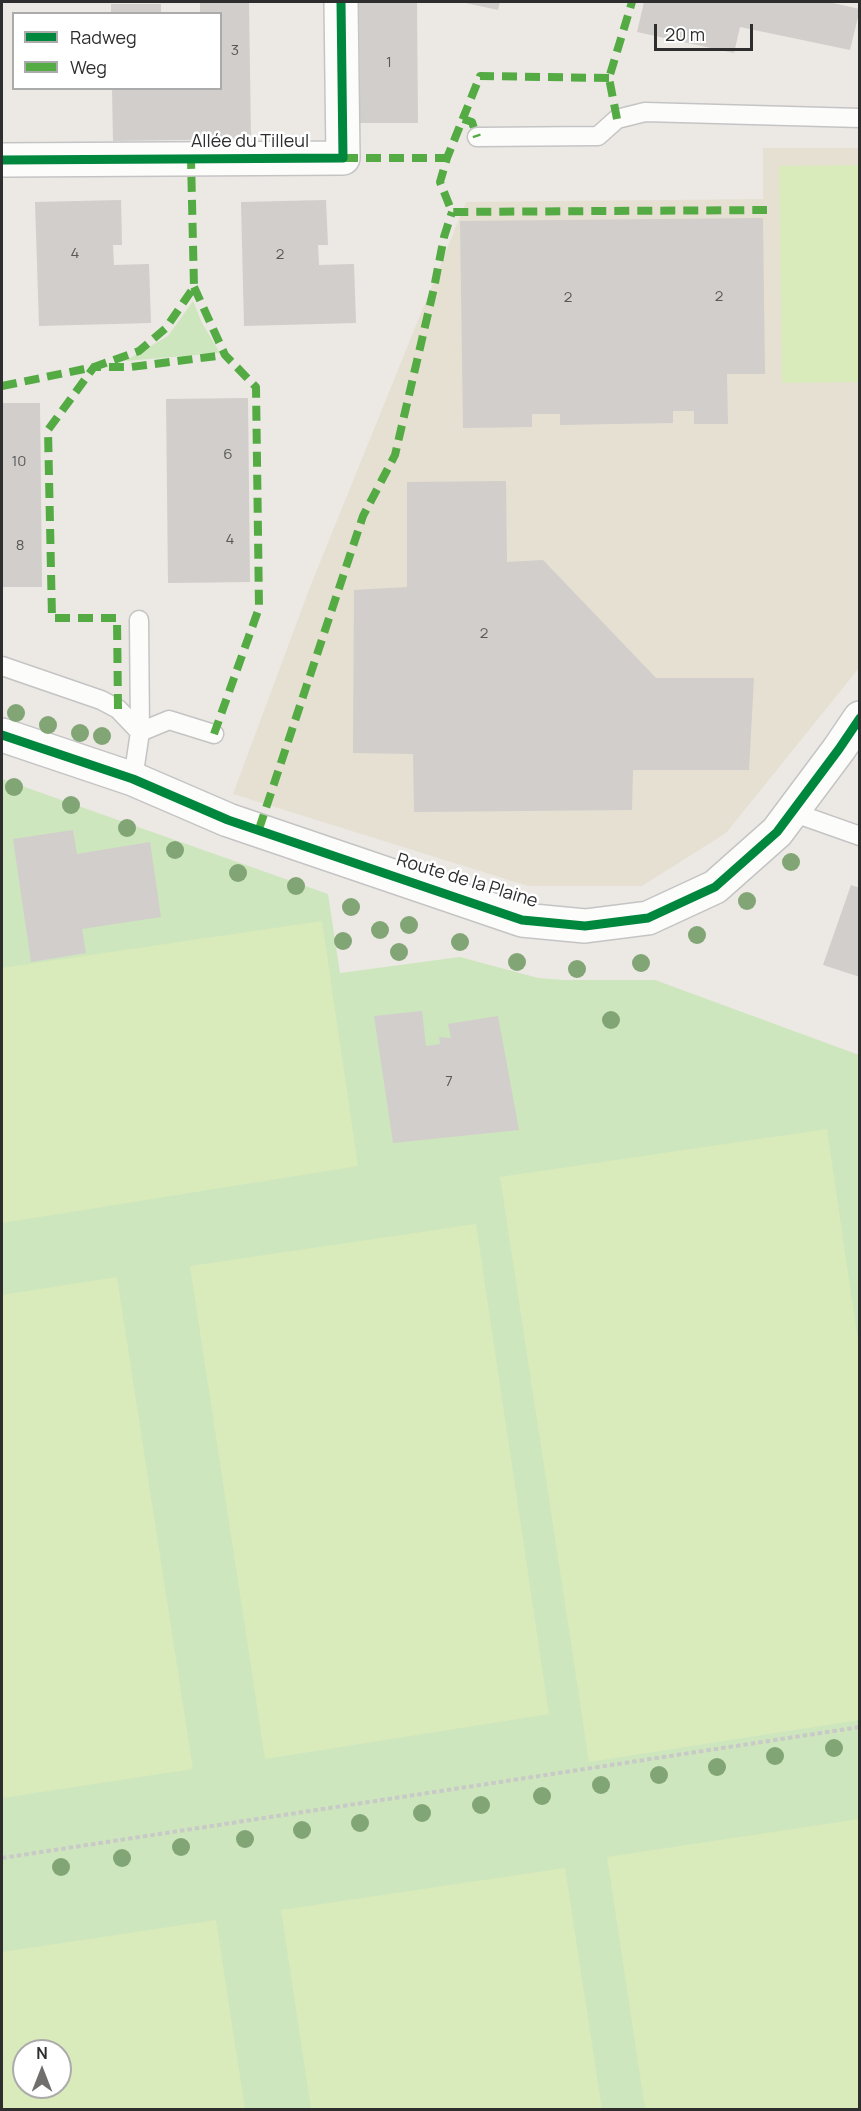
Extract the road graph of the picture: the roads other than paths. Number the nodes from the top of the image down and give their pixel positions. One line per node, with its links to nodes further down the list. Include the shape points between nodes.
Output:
1 (341, 2): 4 (street, Allée du Tilleul, via 343,158)
2 (860, 118): 3 (lane, via 645,112 618,118 598,136)
3 (477, 137)
4 (2, 160)
5 (139, 620): 8 (lane)
6 (2, 666): 8 (lane, via 101,700 118,709)
7 (860, 718): 12 (street, Route de la Plaine)
8 (140, 732): 9 (lane, via 169,720); 11 (lane)
9 (214, 734)
10 (2, 735): 11 (street, Route de la Plaine)
11 (133, 779): 12 (street, Route de la Plaine, via 228,820 522,920 585,926 648,918 715,887 777,832)
12 (792, 812): 13 (lane)
13 (860, 836)

